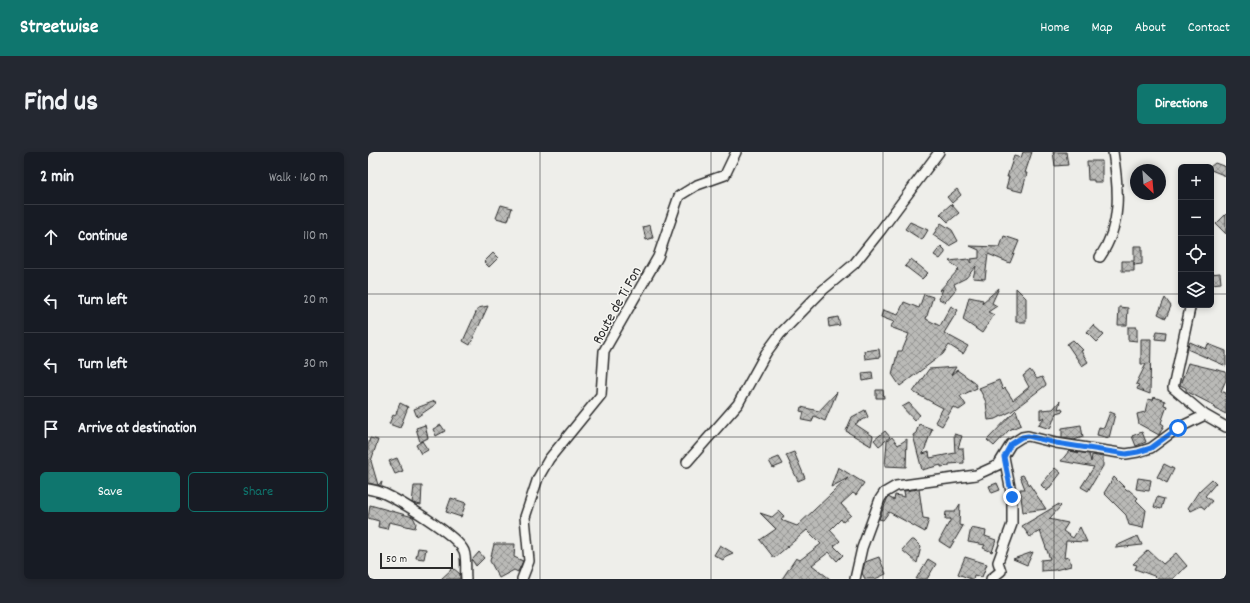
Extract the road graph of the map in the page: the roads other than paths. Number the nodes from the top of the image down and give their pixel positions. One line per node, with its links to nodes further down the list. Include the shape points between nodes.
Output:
1 (736, 152): 12 (street, Route de Ti Fon, via 725,175 697,185 679,196 658,257 604,351 601,396 549,459 538,478 525,517 529,562)
2 (939, 152): 9 (street, via 854,264 780,334 738,404)
3 (1113, 152): 4 (street, via 1118,205 1114,231)
4 (1100, 257)
5 (1190, 308): 6 (street, via 1174,388)
6 (1205, 415): 7 (street); 8 (street, via 1191,420 1161,442 1138,452 1126,454 1102,451 1028,436 1011,444)
7 (1226, 426)
8 (1004, 457): 13 (street, via 998,465 976,475 896,486 884,493 862,548); 14 (street, via 1012,497 1012,524 998,562 1001,571)
9 (687, 462)
10 (368, 489): 11 (street, via 383,493 410,509 459,543 464,552)
11 (466, 579)
12 (522, 579)
13 (855, 579)
14 (991, 579)

